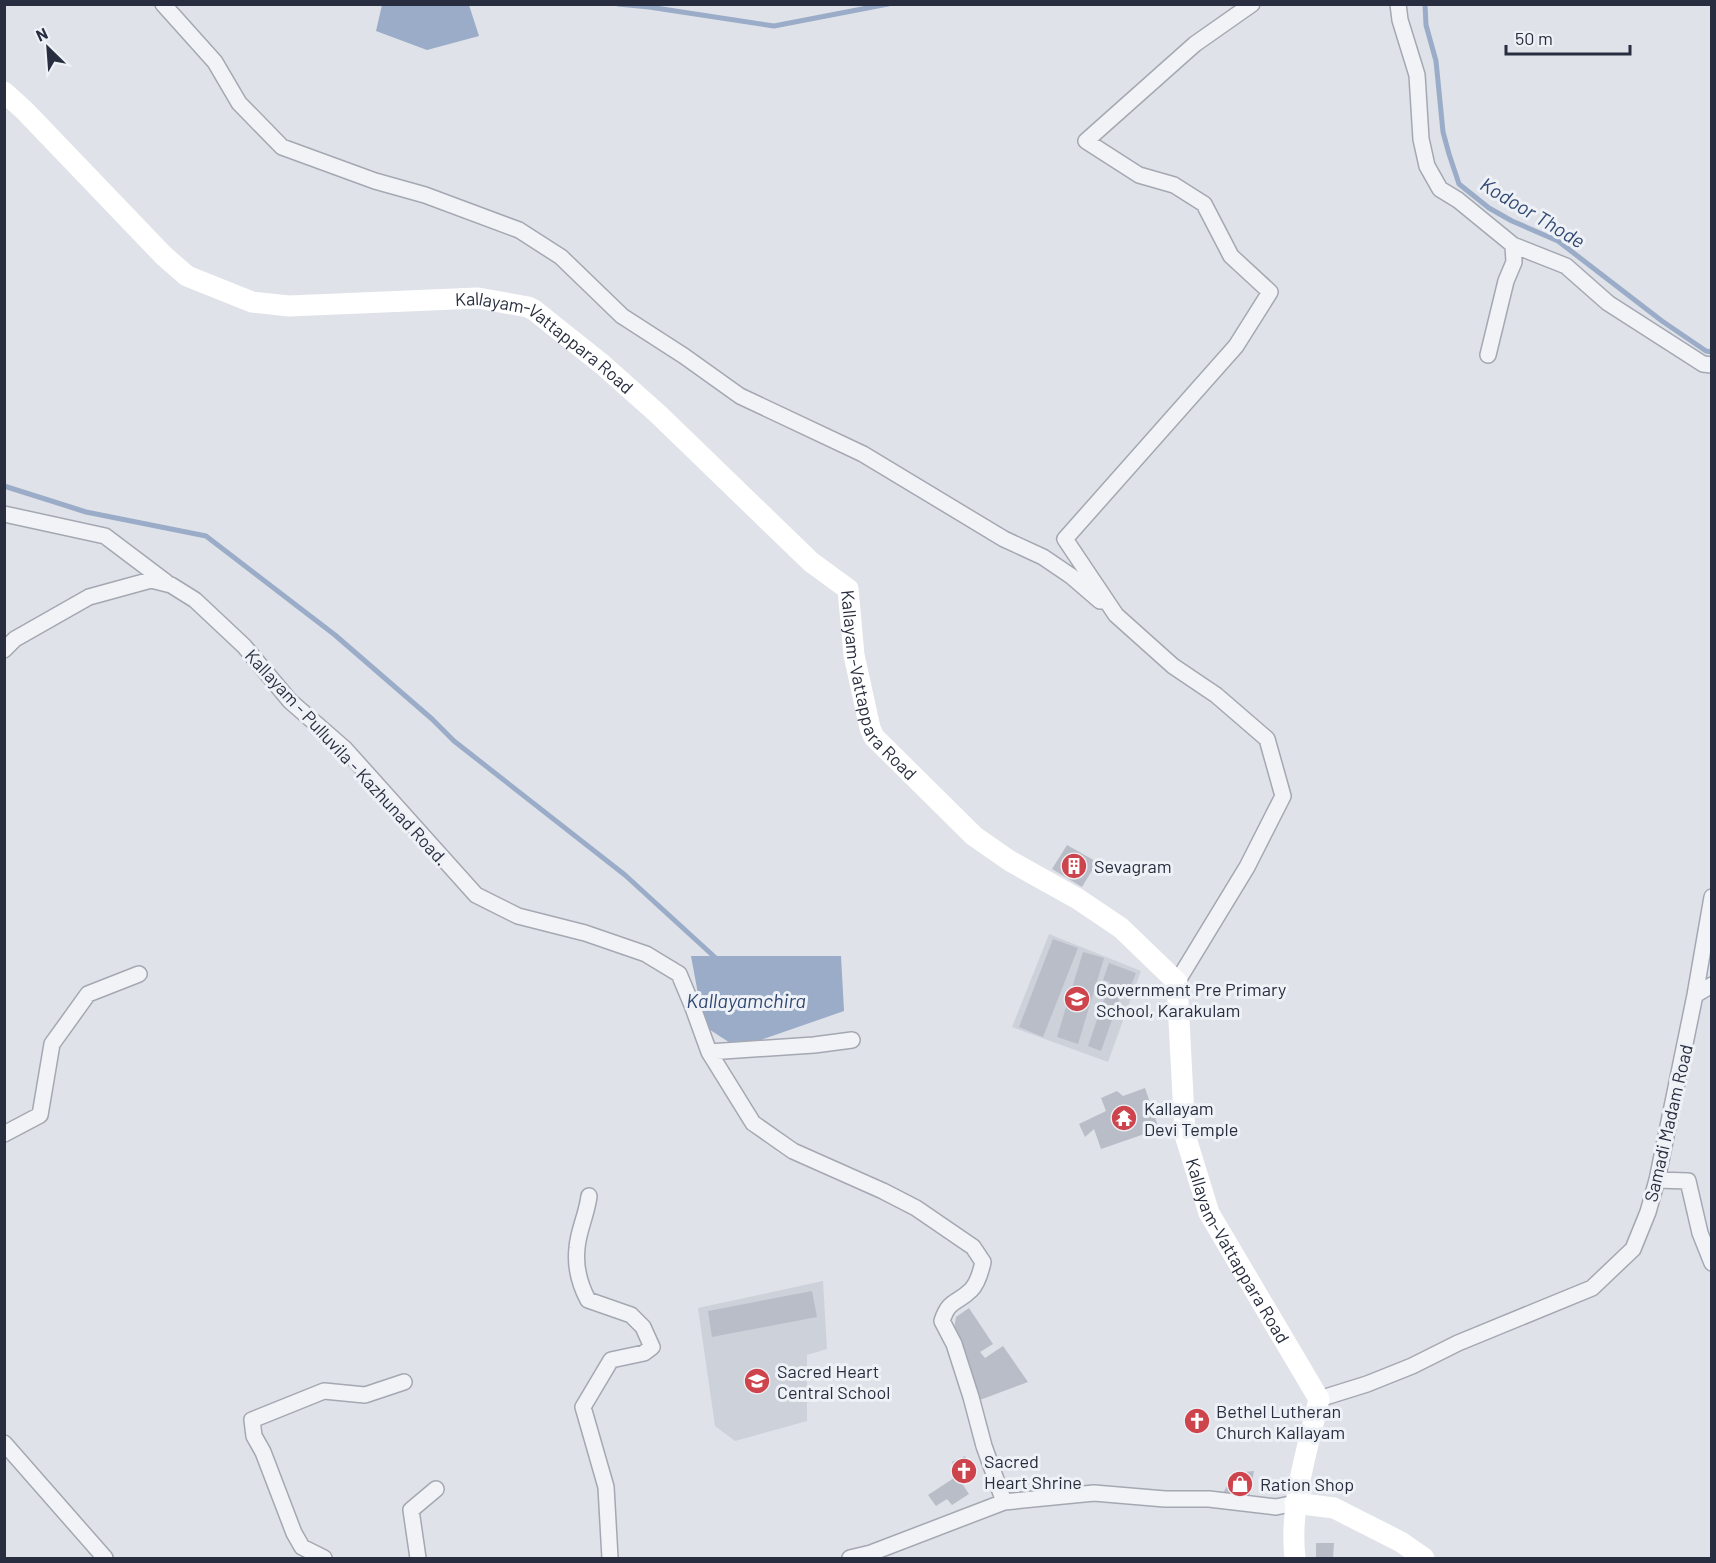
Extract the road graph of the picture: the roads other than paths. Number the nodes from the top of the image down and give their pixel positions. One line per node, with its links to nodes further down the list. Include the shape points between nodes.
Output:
1 (163, 4): 10 (street, via 215,62 239,104 282,147 519,230 561,257 622,316 740,396 863,454 1004,539 1043,557)
2 (1252, 4): 10 (street, via 1195,44 1086,141 1139,175 1174,185 1204,204 1232,256 1270,292 1236,346 1065,539)
3 (1398, 4): 5 (street, via 1417,75 1421,139 1427,166 1440,189)
4 (4, 92): 14 (street, Kallayam-Vattappara Road, via 187,276 252,302 289,306 478,298 528,307 542,316 658,414 811,562 848,590 854,655 870,728 897,762 974,836 1121,928)
5 (1513, 245): 6 (street, via 1514,262); 7 (street, via 1566,266 1608,303 1703,364)
6 (1488, 355)
7 (1712, 365)
8 (4, 514): 9 (street, Kallayam - Pulluvila - Kazhunad Road., via 105,536)
9 (168, 584): 11 (street, Kallayam - Pulluvila - Kazhunad Road., via 151,580 89,597); 18 (street, Kallayam - Pulluvila - Kazhunad Road., via 195,600 244,646 290,700 345,749 476,896 518,916 646,954 679,974)
10 (1116, 615): 14 (street, via 1173,666 1216,695 1267,739 1283,796 1247,867)
11 (10, 644)
12 (1712, 897): 16 (street, Samadi Madam Road)
13 (139, 974): 19 (street, via 88,994 52,1044 40,1115)
14 (1177, 982): 24 (street, Kallayam-Vattappara Road, via 1185,1136 1209,1214)
15 (1712, 985): 16 (street)
16 (1695, 995): 20 (street, Samadi Madam Road)
17 (852, 1040): 18 (street)
18 (709, 1052): 27 (street, Kallayam - Pulluvila - Kazhunad Road., via 753,1123 793,1151 916,1208 973,1247 983,1262 973,1289 946,1308 942,1321 954,1344)
19 (4, 1134)
20 (1658, 1180): 22 (street, via 1688,1181 1700,1233); 24 (street, Samadi Madam Road, via 1633,1249 1592,1288 1412,1366)
21 (589, 1196): 32 (street, via 577,1248 580,1285 588,1300 631,1314 643,1327 652,1347 644,1353 611,1360 583,1407 606,1487)
22 (1712, 1263)
23 (404, 1382): 30 (street, via 365,1395 324,1391 252,1420 254,1436 294,1533 302,1547)
24 (1319, 1399): 28 (street)
25 (4, 1443): 29 (street)
26 (436, 1489): 31 (street, via 411,1510)
27 (1005, 1502): 28 (street, via 1094,1493 1276,1507); 33 (street)
28 (1295, 1503): 34 (street); 35 (street, via 1334,1508)
29 (105, 1558)
30 (324, 1558)
31 (418, 1558)
32 (610, 1558)
33 (850, 1558)
34 (1294, 1558)
35 (1424, 1558)

